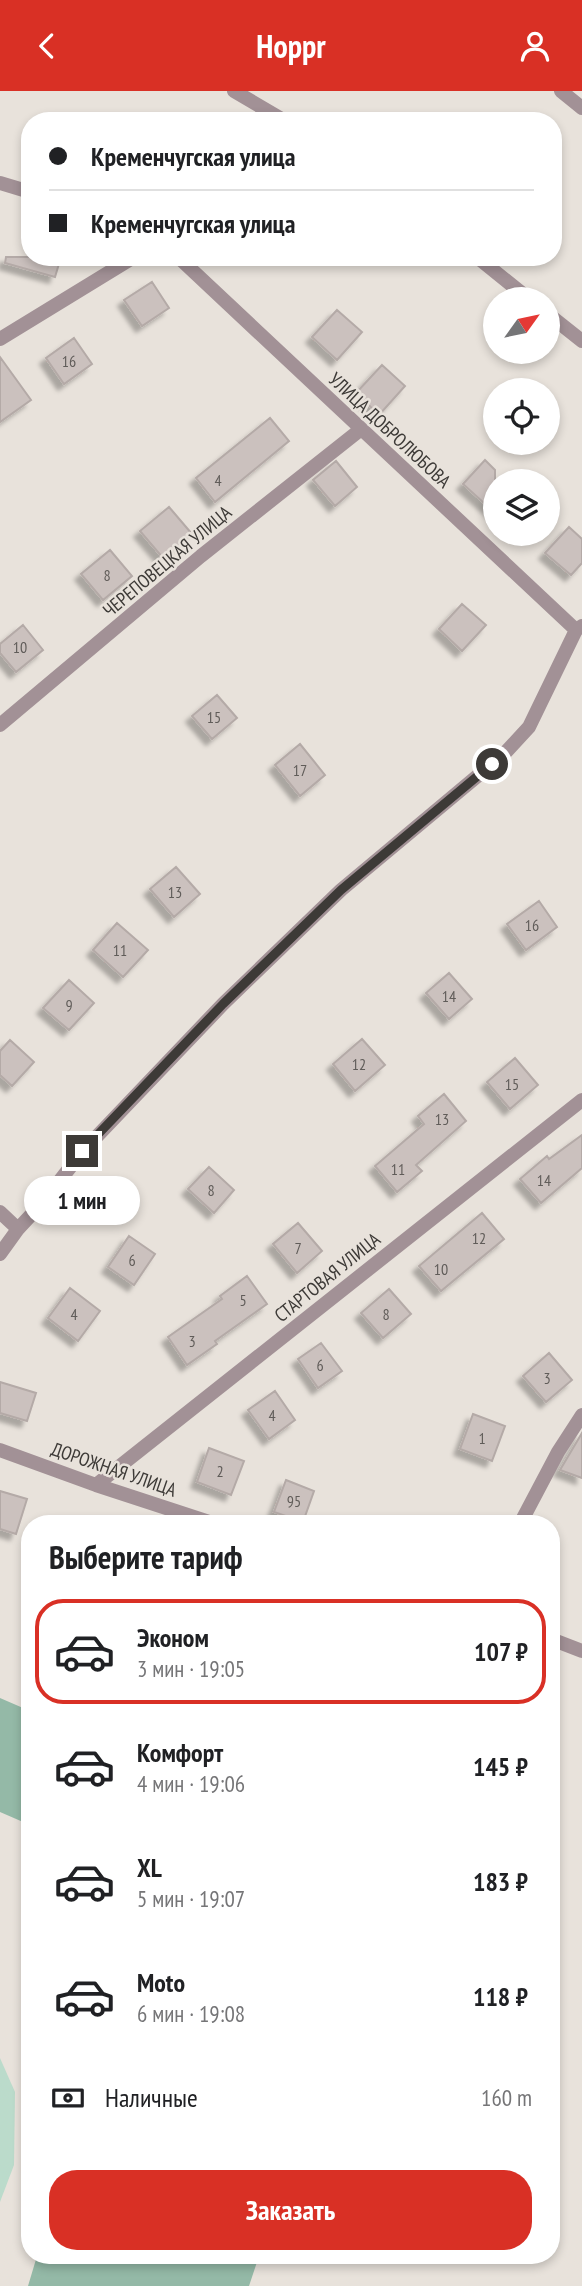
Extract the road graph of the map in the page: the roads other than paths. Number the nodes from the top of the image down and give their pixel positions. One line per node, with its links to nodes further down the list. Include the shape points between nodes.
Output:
1 (234, 91): 4 (street)
2 (561, 91): 3 (street)
3 (582, 108)
4 (270, 112)
5 (0, 183): 6 (street)
6 (21, 189)
7 (119, 266): 12 (street)
8 (187, 266): 14 (street, УЛИЦА ДОБРОЛЮБОВА)
9 (488, 266): 10 (street)
10 (514, 287)
11 (560, 324): 13 (street)
12 (0, 339)
13 (582, 341)
14 (360, 430): 15 (street, УЛИЦА ДОБРОЛЮБОВА); 16 (street, ЧЕРЕПОВЕЦКАЯ УЛИЦА)
15 (579, 628): 19 (street, via 529,727 505,753 341,890 242,986 82,1151)
16 (0, 725)
17 (582, 1100): 23 (street, СТАРТОВАЯ УЛИЦА)
18 (0, 1212): 19 (street)
19 (18, 1229): 20 (street)
20 (0, 1254)
21 (582, 1415): 25 (street)
22 (0, 1450): 23 (street, ДОРОЖНАЯ УЛИЦА)
23 (96, 1485): 24 (street, ДОРОЖНАЯ УЛИЦА)
24 (188, 1515)
25 (525, 1515)
26 (560, 1642): 27 (street)
27 (582, 1651)

